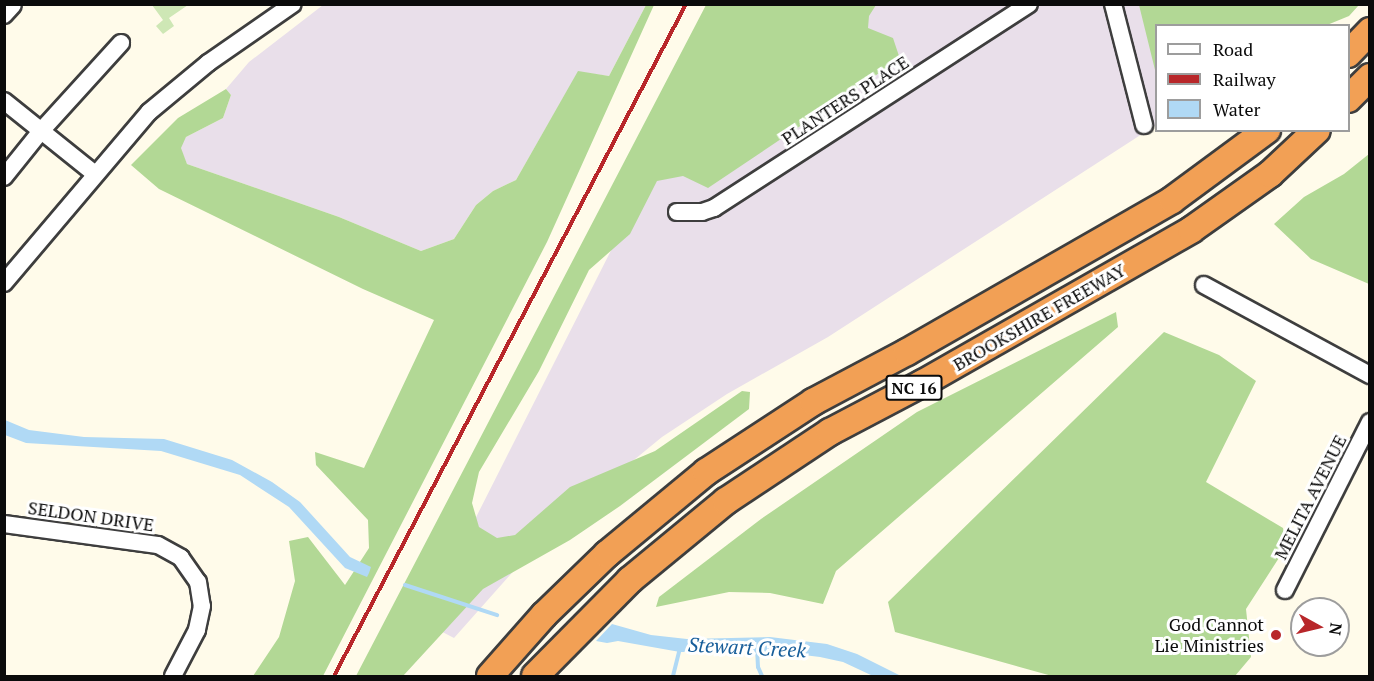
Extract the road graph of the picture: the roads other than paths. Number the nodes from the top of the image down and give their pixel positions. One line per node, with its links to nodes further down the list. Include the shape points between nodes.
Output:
1 (293, 4): 14 (street, via 177,87 136,124)
2 (1029, 4): 16 (street, PLANTERS PLACE, via 714,208)
3 (1113, 4): 10 (street)
4 (1370, 31): 6 (highway)
5 (121, 43): 11 (street)
6 (1350, 52)
7 (1370, 77): 8 (highway)
8 (1350, 97)
9 (4, 101): 11 (street)
10 (1144, 125)
11 (41, 131): 14 (street); 15 (street)
12 (1264, 132): 24 (highway, BROOKSHIRE FREEWAY / NC 16, via 1172,200 813,402 706,472 607,554 544,615)
13 (1315, 132): 25 (highway, BROOKSHIRE FREEWAY / NC 16, via 1270,174 1191,230 830,432 726,501 630,580)
14 (95, 174): 17 (street)
15 (4, 177)
16 (677, 212)
17 (4, 283)
18 (1204, 285): 19 (street)
19 (1370, 375)
20 (1370, 422): 22 (street, MELITA AVENUE)
21 (4, 524): 23 (street, SELDON DRIVE, via 158,545 181,558 198,582 202,606 197,630)
22 (1285, 590)
23 (173, 676)
24 (490, 676)
25 (535, 676)

